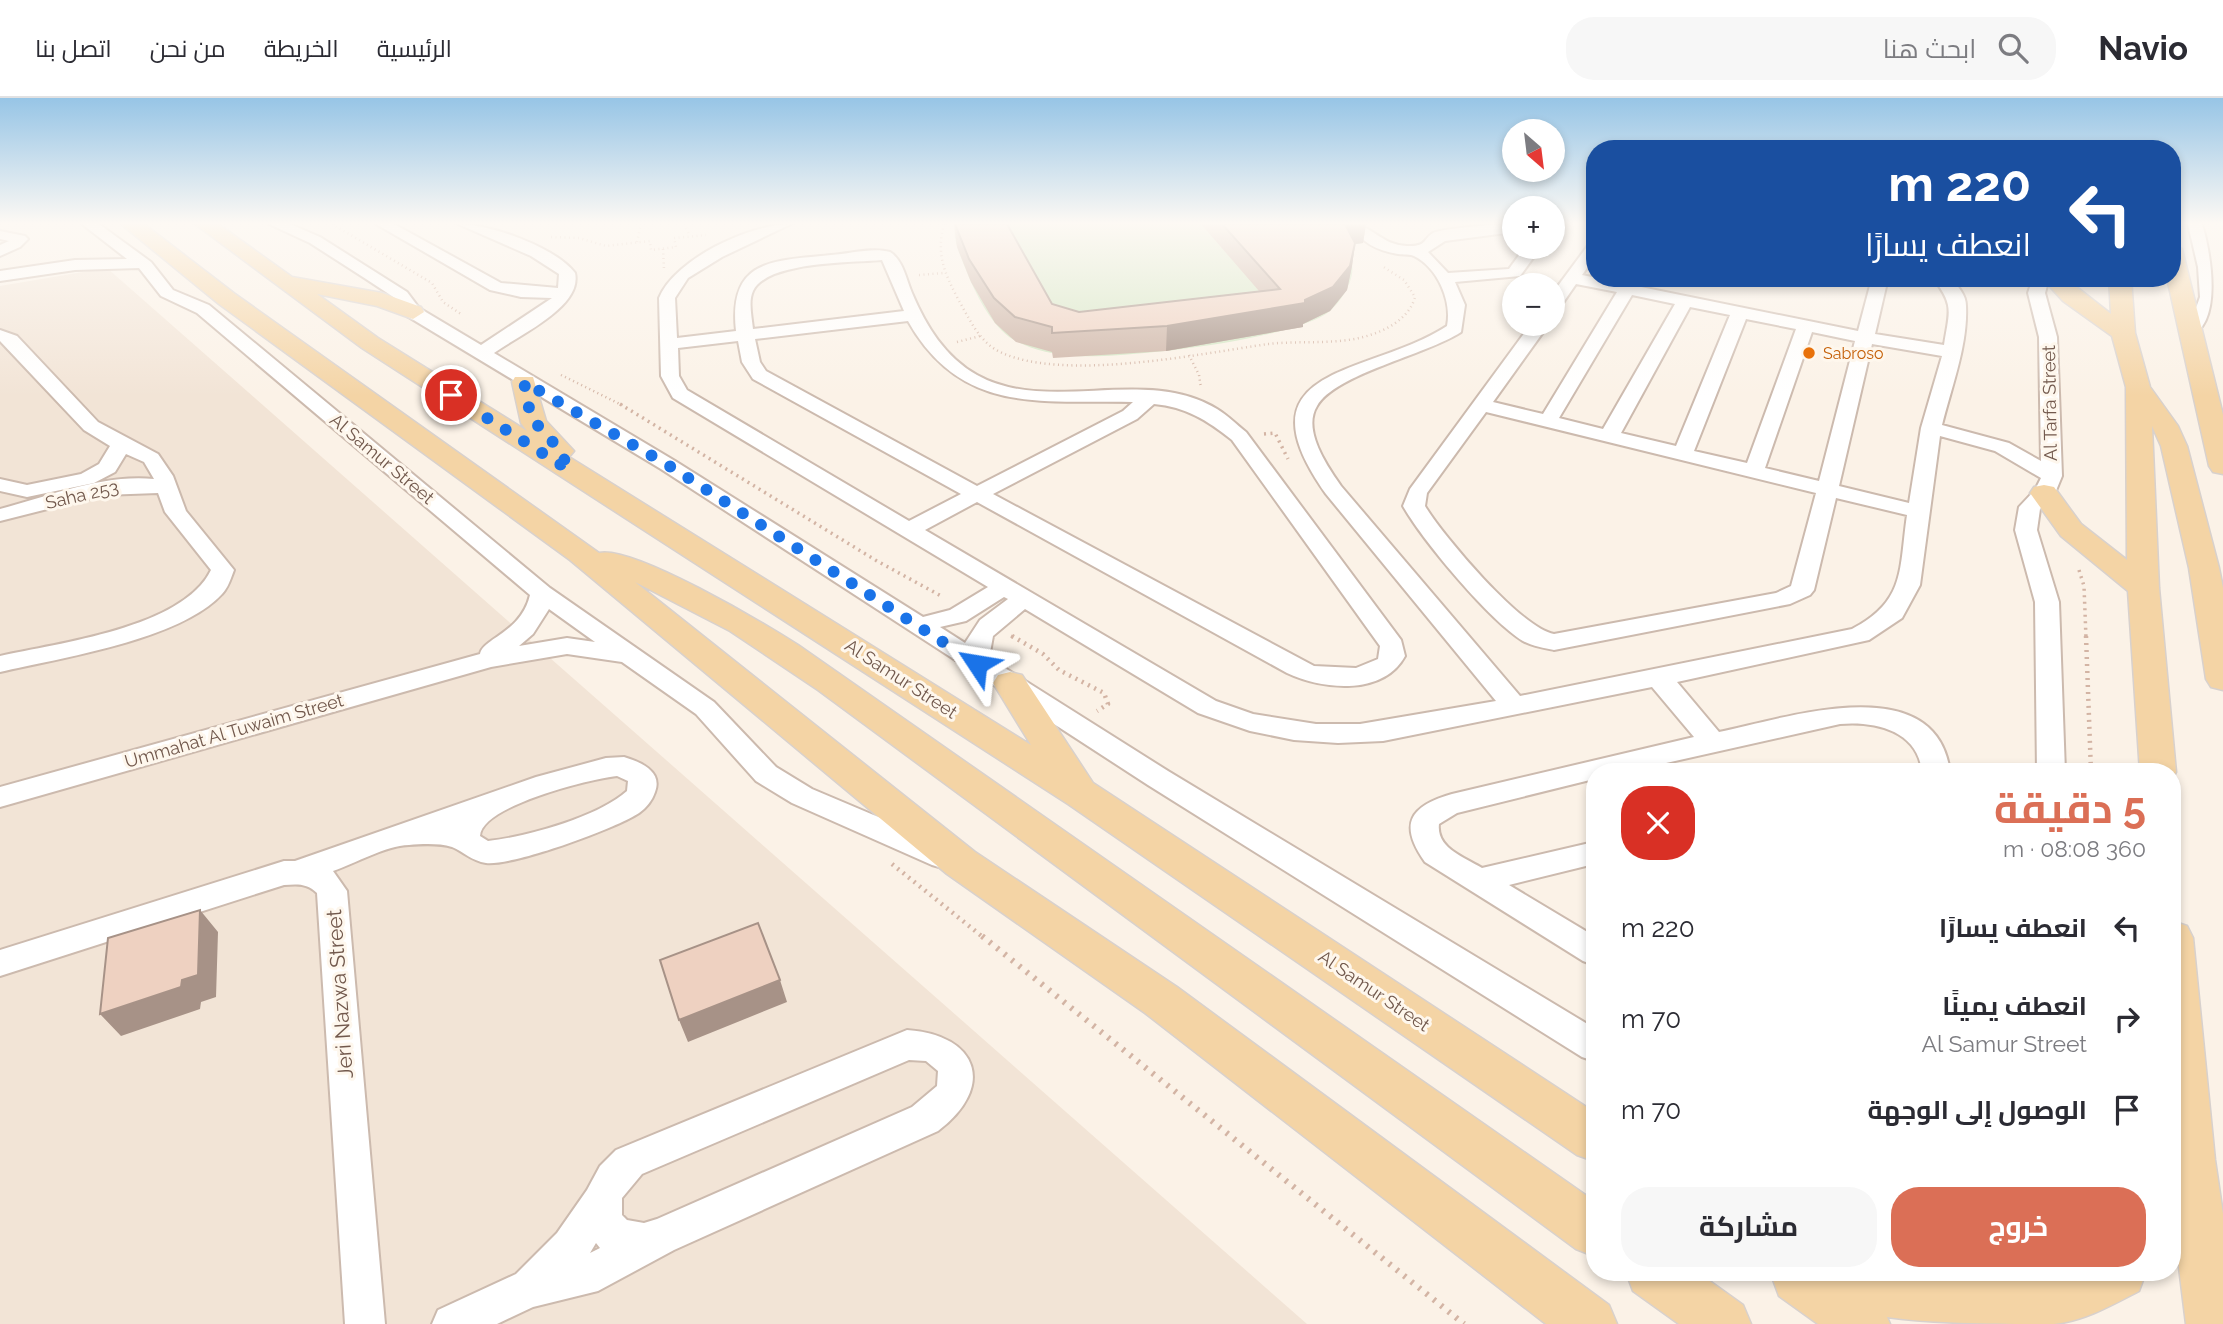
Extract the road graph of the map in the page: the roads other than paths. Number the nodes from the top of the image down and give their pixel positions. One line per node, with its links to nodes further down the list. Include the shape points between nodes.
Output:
1 (157, 281): 65 (street, Al Samur Street, via 162,289 199,305)
2 (185, 281): 22 (main road)
3 (201, 281): 22 (main road, Al Samur Street)
4 (281, 281): 53 (main road, Al Samur Street)
5 (287, 281): 26 (main road, via 382,300)
6 (381, 281): 26 (street, via 401,295)
7 (486, 281): 23 (street, via 521,292)
8 (567, 281): 23 (street)
9 (677, 281): 37 (street, via 668,293)
10 (752, 281): 32 (street, via 744,288)
11 (900, 281): 27 (street)
12 (1447, 281): 75 (street, via 1458,305 1455,328 1421,349 1325,388 1310,401 1303,426 1311,455 1342,499)
13 (2210, 281): 30 (street, via 2202,321)
14 (1617, 287): 21 (street)
15 (1878, 287): 36 (street)
16 (1950, 287): 38 (street, via 1958,304)
17 (2036, 287): 46 (street, Al Tarfa Street, via 2036,303 2048,337)
18 (2060, 287): 31 (main road)
19 (2120, 287): 31 (main road)
20 (2180, 287): 30 (main road)
21 (1627, 289): 24 (street); 44 (street)
22 (218, 292): 63 (main road, Al Samur Street)
23 (564, 293): 28 (street, via 547,311)
24 (1685, 301): 25 (street); 47 (street)
25 (1740, 312): 29 (street); 51 (street)
26 (413, 313): 34 (street)
27 (914, 315): 32 (street); 42 (street, via 950,364 1000,388 1064,398)
28 (524, 324): 34 (street); 39 (street)
29 (1806, 326): 36 (street); 54 (street)
30 (2189, 331): 49 (main road)
31 (2123, 333): 41 (main road)
32 (745, 334): 37 (street); 59 (street, via 759,375)
33 (0, 335): 50 (street, via 12,340 91,426)
34 (452, 336): 39 (street)
35 (1531, 336): 43 (street)
36 (1865, 338): 38 (street); 58 (street)
37 (669, 344): 62 (street, via 673,385 689,402)
38 (1952, 352): 45 (street)
39 (481, 354): 40 (street)
40 (524, 382): 53 (main road, via 531,418 560,450); 67 (street, via 668,465)
41 (2138, 387): 64 (main road); 73 (main road, via 2174,446 2204,568)
42 (1149, 398): 59 (street, via 1130,415); 59 (street, via 1188,405 1223,421 1239,436 1392,645 1393,657 1384,667 1349,677 1323,676 1296,667)
43 (1482, 405): 44 (street); 58 (street, via 1417,493 1414,506 1525,632 1543,640 1563,641 1797,594 1805,585)
44 (1548, 421): 47 (street)
45 (1931, 428): 48 (street); 60 (street)
46 (2036, 434): 48 (street); 56 (street, Al Tarfa Street)
47 (1609, 436): 51 (street)
48 (1981, 439): 56 (street, via 2021,456)
49 (2220, 439): 52 (main road)
50 (126, 444): 55 (street, Saha 253, via 115,452 108,468 87,479 27,491); 57 (street, via 151,458)
51 (1683, 454): 54 (street)
52 (2223, 466)
53 (569, 470): 82 (main road, Al Samur Street)
54 (1754, 471): 58 (street)
55 (0, 485)
56 (2048, 485): 64 (main road, via 2071,530); 79 (street, via 2030,507 2026,530 2047,602)
57 (166, 487): 61 (street, Saha 253, via 113,487); 69 (street, via 176,512 223,570 209,596 184,613 150,626)
58 (1828, 489): 60 (street)
59 (977, 495): 62 (street)
60 (1917, 511): 72 (street, via 1908,585 1894,613 1879,625 1837,642)
61 (0, 515)
62 (908, 530): 66 (street)
63 (581, 554): 88 (main road, Al Samur Street); 97 (main road, via 671,587 726,615 808,669)
64 (2143, 588): 80 (main road)
65 (542, 593): 68 (street, Al Samur Street); 71 (street, Ummahat Al Tuwaim Street, via 528,626)
66 (1014, 593): 67 (street, via 958,616); 70 (street, via 983,631 975,647); 75 (street, via 1207,707 1279,730 1371,734)
67 (918, 625): 70 (street)
68 (633, 655): 71 (street, Ummahat Al Tuwaim Street, via 567,646); 88 (street, Al Samur Street, via 705,708 751,762 783,786)
69 (0, 664)
70 (977, 664): 74 (street)
71 (468, 665): 83 (street, Ummahat Al Tuwaim Street)
72 (1658, 677): 75 (street); 76 (street)
73 (2223, 679)
74 (1010, 683): 82 (main road); 93 (street)
75 (1514, 706)
76 (1713, 743): 77 (street); 78 (street, via 1840,716 1870,715 1919,735)
77 (1628, 763)
78 (1935, 763)
79 (2051, 763)
80 (2157, 763)
81 (1586, 773): 90 (street, via 1437,808 1427,817 1422,829 1434,854)
82 (1081, 794): 94 (main road, Al Samur Street)
83 (0, 797)
84 (495, 802): 85 (street); 86 (street, via 470,820); 86 (street, via 605,767 627,767 643,784 637,800 618,813 499,852 478,850)
85 (406, 834): 86 (street); 89 (street)
86 (466, 841)
87 (1586, 855): 90 (street)
88 (961, 863): 106 (main road, Al Samur Street, via 1161,1000)
89 (298, 872): 92 (street, via 269,877); 104 (street, Jeri Nazwa Street, via 321,877 332,891)
90 (1476, 881): 91 (street)
91 (1586, 945)
92 (0, 963)
93 (1586, 1041)
94 (1586, 1134)
95 (2181, 1177): 109 (main road)
96 (601, 1203): 98 (street, via 601,1216 616,1237 644,1242); 98 (street, via 616,1173 629,1162 907,1045 934,1046 953,1063 955,1089 939,1112); 103 (street, via 571,1247)
97 (1586, 1224)
98 (660, 1237): 103 (street, via 598,1271)
99 (1664, 1281): 107 (main road)
100 (1803, 1281): 108 (main road)
101 (1844, 1281): 102 (main road, via 1949,1311 2028,1320 2081,1304)
102 (2109, 1281)
103 (530, 1288): 105 (street)
104 (365, 1324)
105 (452, 1324)
106 (1590, 1324)
107 (1724, 1324)
108 (1863, 1324)
109 (2213, 1324)

